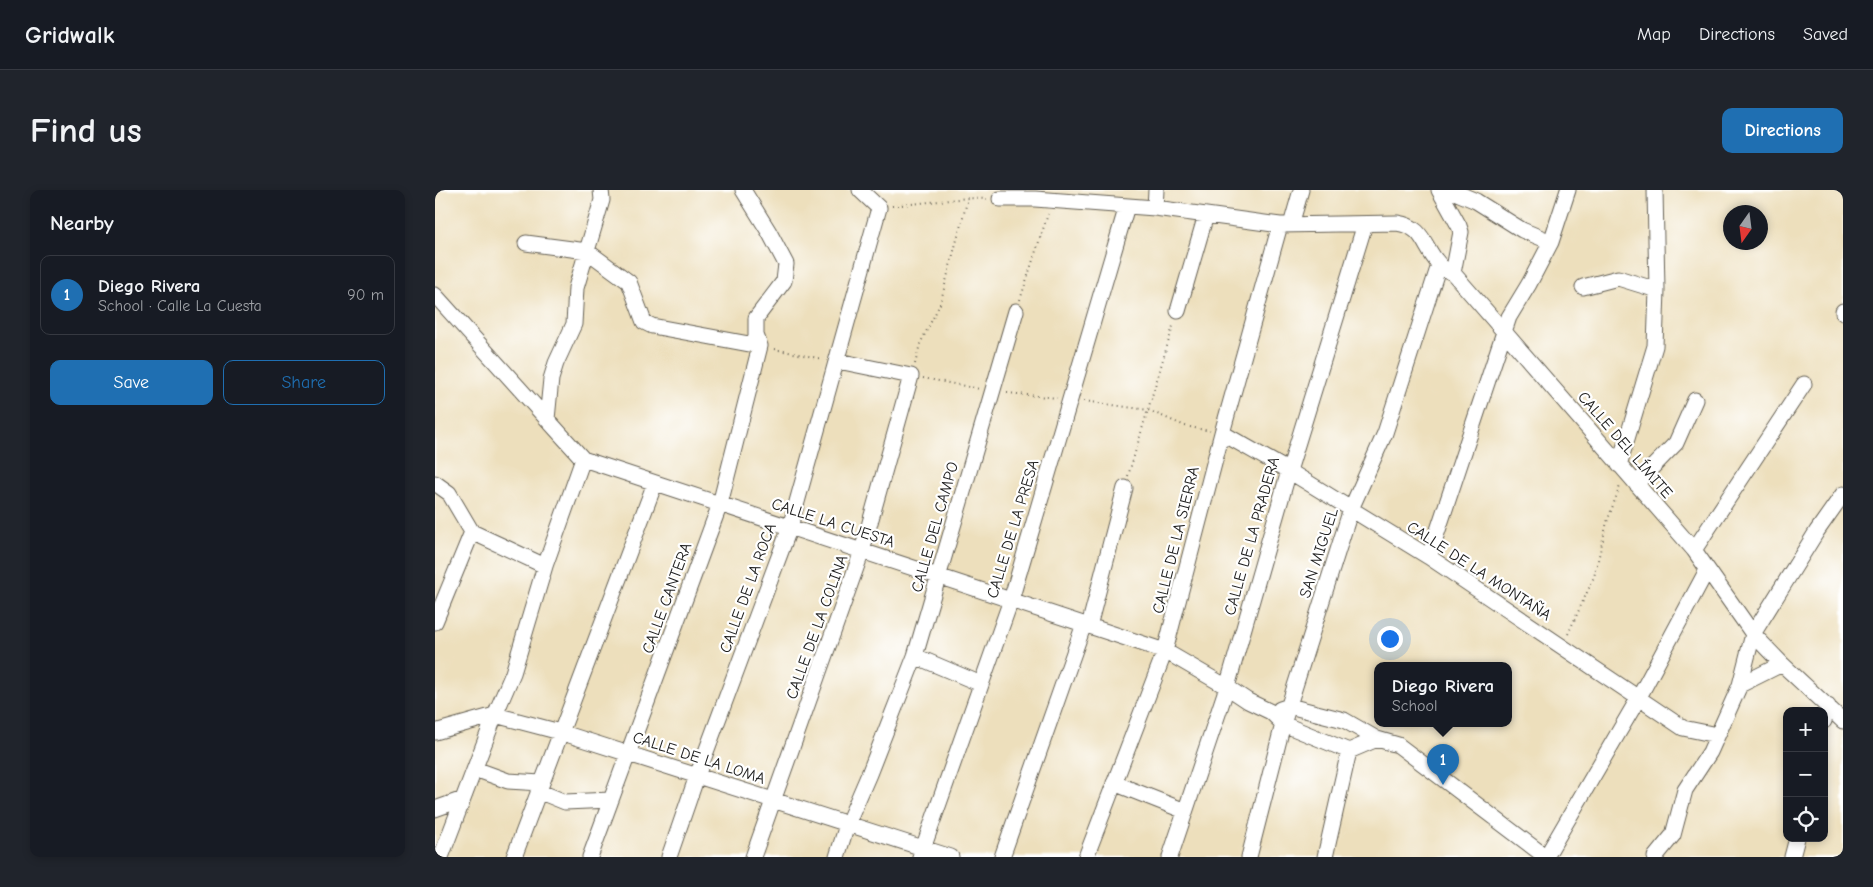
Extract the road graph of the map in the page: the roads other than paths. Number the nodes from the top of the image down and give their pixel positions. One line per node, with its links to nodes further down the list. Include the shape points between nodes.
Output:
1 (601, 190): 21 (street)
2 (743, 190): 30 (street, via 786,264 784,281 756,318)
3 (860, 190): 31 (street, CALLE DE LA ROCA, via 879,208)
4 (1157, 190): 15 (street)
5 (1301, 190): 18 (street, CALLE DE LA SIERRA)
6 (1439, 190): 23 (street, via 1461,232)
7 (1450, 190): 11 (street)
8 (1568, 190): 19 (street)
9 (1655, 190): 25 (street)
10 (1035, 194): 12 (street, via 1053,201); 13 (street)
11 (1478, 196): 19 (street, via 1522,230)
12 (1092, 197): 14 (street)
13 (999, 199)
14 (1127, 206): 15 (street); 53 (street, CALLE DE LA PRESA)
15 (1155, 208): 16 (street)
16 (1206, 215): 18 (street); 27 (street)
17 (1365, 224): 18 (street); 22 (street, CALLE DEL LÍMITE, via 1408,225 1418,232); 37 (street, CALLE DE LA PRADERA)
18 (1285, 225): 35 (street, CALLE DE LA SIERRA)
19 (1551, 242): 29 (street, via 1509,317)
20 (526, 243): 21 (street)
21 (587, 251): 30 (street, via 629,282 644,322); 34 (street, via 576,288 574,324 551,378)
22 (1439, 265): 23 (street, CALLE DEL LÍMITE); 44 (street, SAN MIGUEL, via 1385,433)
23 (1453, 273): 29 (street, CALLE DEL LÍMITE)
24 (1583, 287): 25 (street, via 1618,278)
25 (1657, 290): 38 (street, via 1655,346)
26 (435, 295): 34 (street, CALLE LA CUESTA)
27 (1178, 311)
28 (1016, 312): 52 (street, CALLE DEL CAMPO)
29 (1504, 332): 38 (street, CALLE DEL LÍMITE); 49 (street)
30 (760, 346): 43 (street, CALLE CANTERA)
31 (837, 361): 45 (street, CALLE DE LA ROCA); 48 (street, CALLE DE LA COLINA, via 911,376)
32 (1804, 384): 47 (street)
33 (1695, 400): 38 (street, via 1676,443)
34 (547, 419): 36 (street, CALLE LA CUESTA)
35 (1221, 433): 37 (street, CALLE DE LA MONTAÑA); 57 (street, CALLE DE LA SIERRA)
36 (583, 459): 40 (street, CALLE LA CUESTA); 50 (street)
37 (1289, 471): 44 (street, CALLE DE LA MONTAÑA); 62 (street, CALLE DE LA PRADERA)
38 (1627, 474): 47 (street, CALLE DEL LÍMITE)
39 (435, 482): 46 (street, via 449,493)
40 (655, 483): 43 (street, CALLE LA CUESTA); 72 (street)
41 (1125, 488): 55 (street)
42 (1843, 494): 56 (street)
43 (720, 504): 45 (street, CALLE LA CUESTA); 76 (street, CALLE CANTERA)
44 (1351, 509): 49 (street, CALLE DE LA MONTAÑA); 64 (street, SAN MIGUEL)
45 (790, 527): 48 (street, CALLE LA CUESTA); 78 (street, CALLE DE LA ROCA)
46 (471, 532): 50 (street); 54 (street)
47 (1694, 550): 51 (street, CALLE DEL LÍMITE)
48 (863, 551): 52 (street, CALLE LA CUESTA); 83 (street, CALLE DE LA COLINA)
49 (1429, 557): 63 (street, CALLE DE LA MONTAÑA)
50 (545, 566): 68 (street, via 513,673)
51 (1707, 570): 56 (street, CALLE DEL LÍMITE); 63 (street)
52 (939, 576): 53 (street, CALLE LA CUESTA); 58 (street, CALLE DEL CAMPO)
53 (1011, 600): 55 (street, CALLE LA CUESTA); 60 (street, CALLE DE LA PRESA)
54 (435, 622)
55 (1086, 625): 57 (street, CALLE LA CUESTA); 97 (street)
56 (1753, 634): 59 (street, CALLE DEL LÍMITE); 61 (street)
57 (1165, 651): 62 (street, CALLE LA CUESTA); 79 (street, CALLE DE LA SIERRA)
58 (915, 656): 60 (street); 86 (street, CALLE DEL CAMPO)
59 (1782, 664): 61 (street); 65 (street, CALLE DEL LÍMITE)
60 (981, 684): 88 (street, CALLE DE LA PRESA)
61 (1740, 685): 73 (street)
62 (1227, 687): 66 (street, CALLE LA CUESTA); 85 (street, CALLE DE LA PRADERA)
63 (1638, 698): 73 (street, CALLE DE LA MONTAÑA, via 1683,728); 89 (street)
64 (1289, 706): 66 (street); 70 (street, SAN MIGUEL); 74 (street, via 1343,720)
65 (1821, 707)
66 (1271, 712): 70 (street, CALLE LA CUESTA)
67 (1828, 714): 69 (street, CALLE DEL LÍMITE)
68 (495, 715): 71 (street); 72 (street, CALLE DE LA LOMA); 77 (street)
69 (1843, 720)
70 (1283, 724): 75 (street, CALLE LA CUESTA); 100 (street, SAN MIGUEL)
71 (435, 732)
72 (561, 732): 76 (street, CALLE DE LA LOMA); 80 (street)
73 (1717, 735): 102 (street, via 1685,790 1673,835)
74 (1377, 739): 75 (street); 89 (street, via 1398,745)
75 (1349, 750): 101 (street)
76 (628, 754): 78 (street, CALLE DE LA LOMA); 82 (street, CALLE CANTERA)
77 (475, 769): 80 (street, via 508,781); 81 (street)
78 (697, 776): 83 (street, CALLE DE LA LOMA); 93 (street, CALLE DE LA ROCA)
79 (1114, 783): 85 (street); 98 (street, CALLE DE LA SIERRA)
80 (539, 787): 82 (street, via 565,802); 91 (street)
81 (463, 799): 84 (street); 90 (street)
82 (611, 800): 92 (street, CALLE CANTERA)
83 (773, 801): 86 (street, CALLE DE LA LOMA); 94 (street, CALLE DE LA COLINA)
84 (435, 809)
85 (1185, 811): 99 (street, CALLE DE LA PRADERA)
86 (847, 825): 88 (street, CALLE DE LA LOMA); 95 (street, CALLE DEL CAMPO)
87 (1796, 842): 103 (street)
88 (922, 853): 96 (street, CALLE DE LA LOMA)
89 (1542, 856)
90 (441, 857)
91 (514, 857)
92 (590, 857)
93 (669, 857)
94 (753, 857)
95 (837, 857)
96 (951, 857)
97 (1002, 857)
98 (1085, 857)
99 (1170, 857)
100 (1249, 857)
101 (1325, 857)
102 (1655, 857)
103 (1792, 857)

